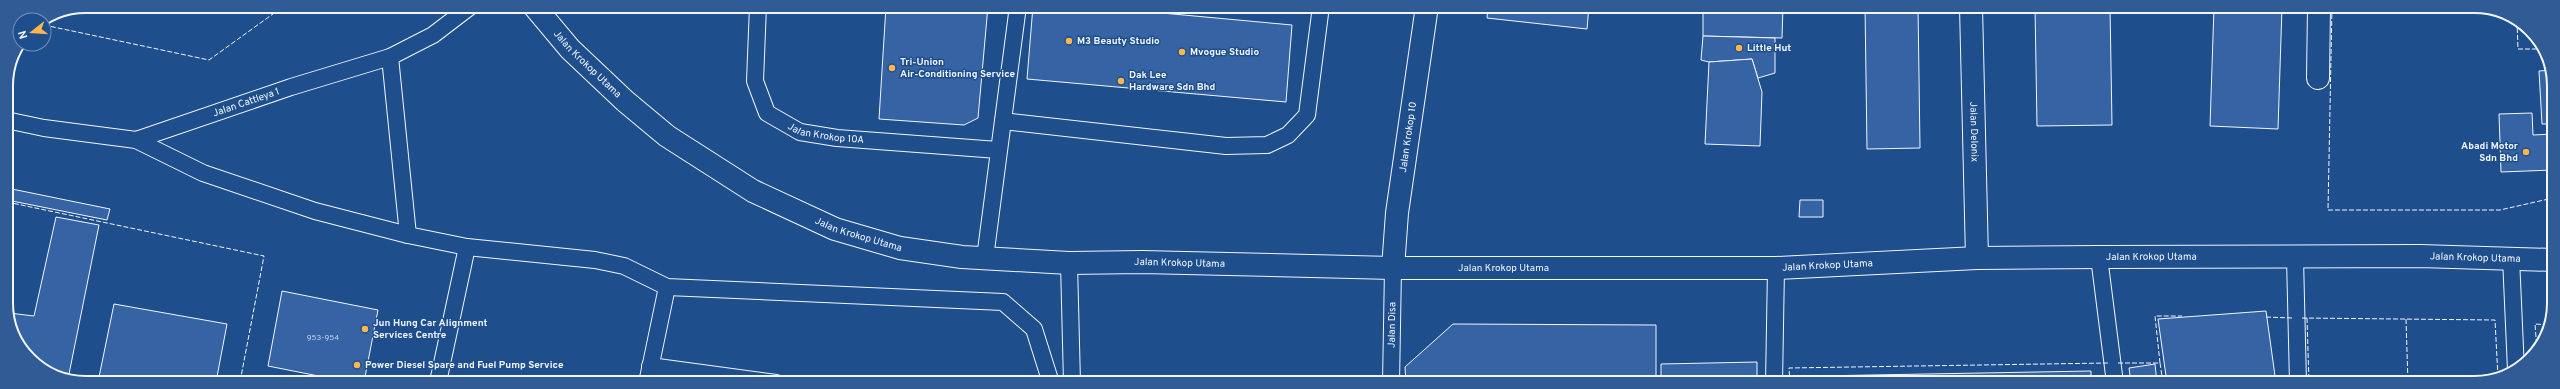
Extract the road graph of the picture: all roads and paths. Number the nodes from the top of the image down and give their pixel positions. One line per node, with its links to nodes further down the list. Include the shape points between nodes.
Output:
1 (462, 13): 9 (lane, Jalan Cattleya 1, via 433,35)
2 (540, 13): 18 (street, Jalan Krokop Utama, via 570,49 624,101 667,136 752,191 835,229 900,248)
3 (758, 13): 14 (lane, Jalan Krokop 10A, via 755,81 767,113 800,132 837,138)
4 (1017, 13): 11 (lane)
5 (1320, 13): 11 (lane, via 1307,115 1288,135 1267,145 1226,146)
6 (1426, 13): 24 (street, Jalan Krokop 10, via 1397,213)
7 (1971, 13): 19 (street, Jalan Delonix)
8 (2319, 13): 10 (street)
9 (390, 57): 13 (lane, Jalan Cattleya 1, via 291,87); 15 (lane)
10 (2318, 78)
11 (1003, 120): 14 (lane)
12 (13, 121): 13 (lane, Jalan Cattleya 1)
13 (136, 140): 15 (lane, via 203,173 315,211)
14 (998, 150): 18 (lane)
15 (408, 235): 16 (lane)
16 (467, 247): 26 (lane, via 595,260 624,266); 29 (lane)
17 (2100, 257): 19 (street, Jalan Krokop Utama); 20 (street, Jalan Krokop Utama); 36 (lane)
18 (985, 258): 23 (street, Jalan Krokop Utama)
19 (1977, 258): 25 (street, Jalan Krokop Utama)
20 (2295, 258): 21 (street, Jalan Krokop Utama); 37 (lane)
21 (2511, 258): 22 (street, Jalan Krokop Utama); 27 (lane)
22 (2547, 260)
23 (1069, 264): 24 (street, Jalan Krokop Utama, via 1142,262); 33 (lane)
24 (1393, 268): 25 (street, Jalan Krokop Utama); 34 (lane, Jalan Disa)
25 (1776, 268): 35 (lane)
26 (667, 287): 28 (lane); 32 (lane, via 1003,302 1034,329)
27 (2516, 363)
28 (650, 366): 30 (lane); 31 (lane)
29 (439, 376)
30 (648, 376)
31 (729, 376)
32 (1049, 376)
33 (1072, 376)
34 (1392, 376)
35 (1774, 376)
36 (2114, 376)
37 (2298, 376)

